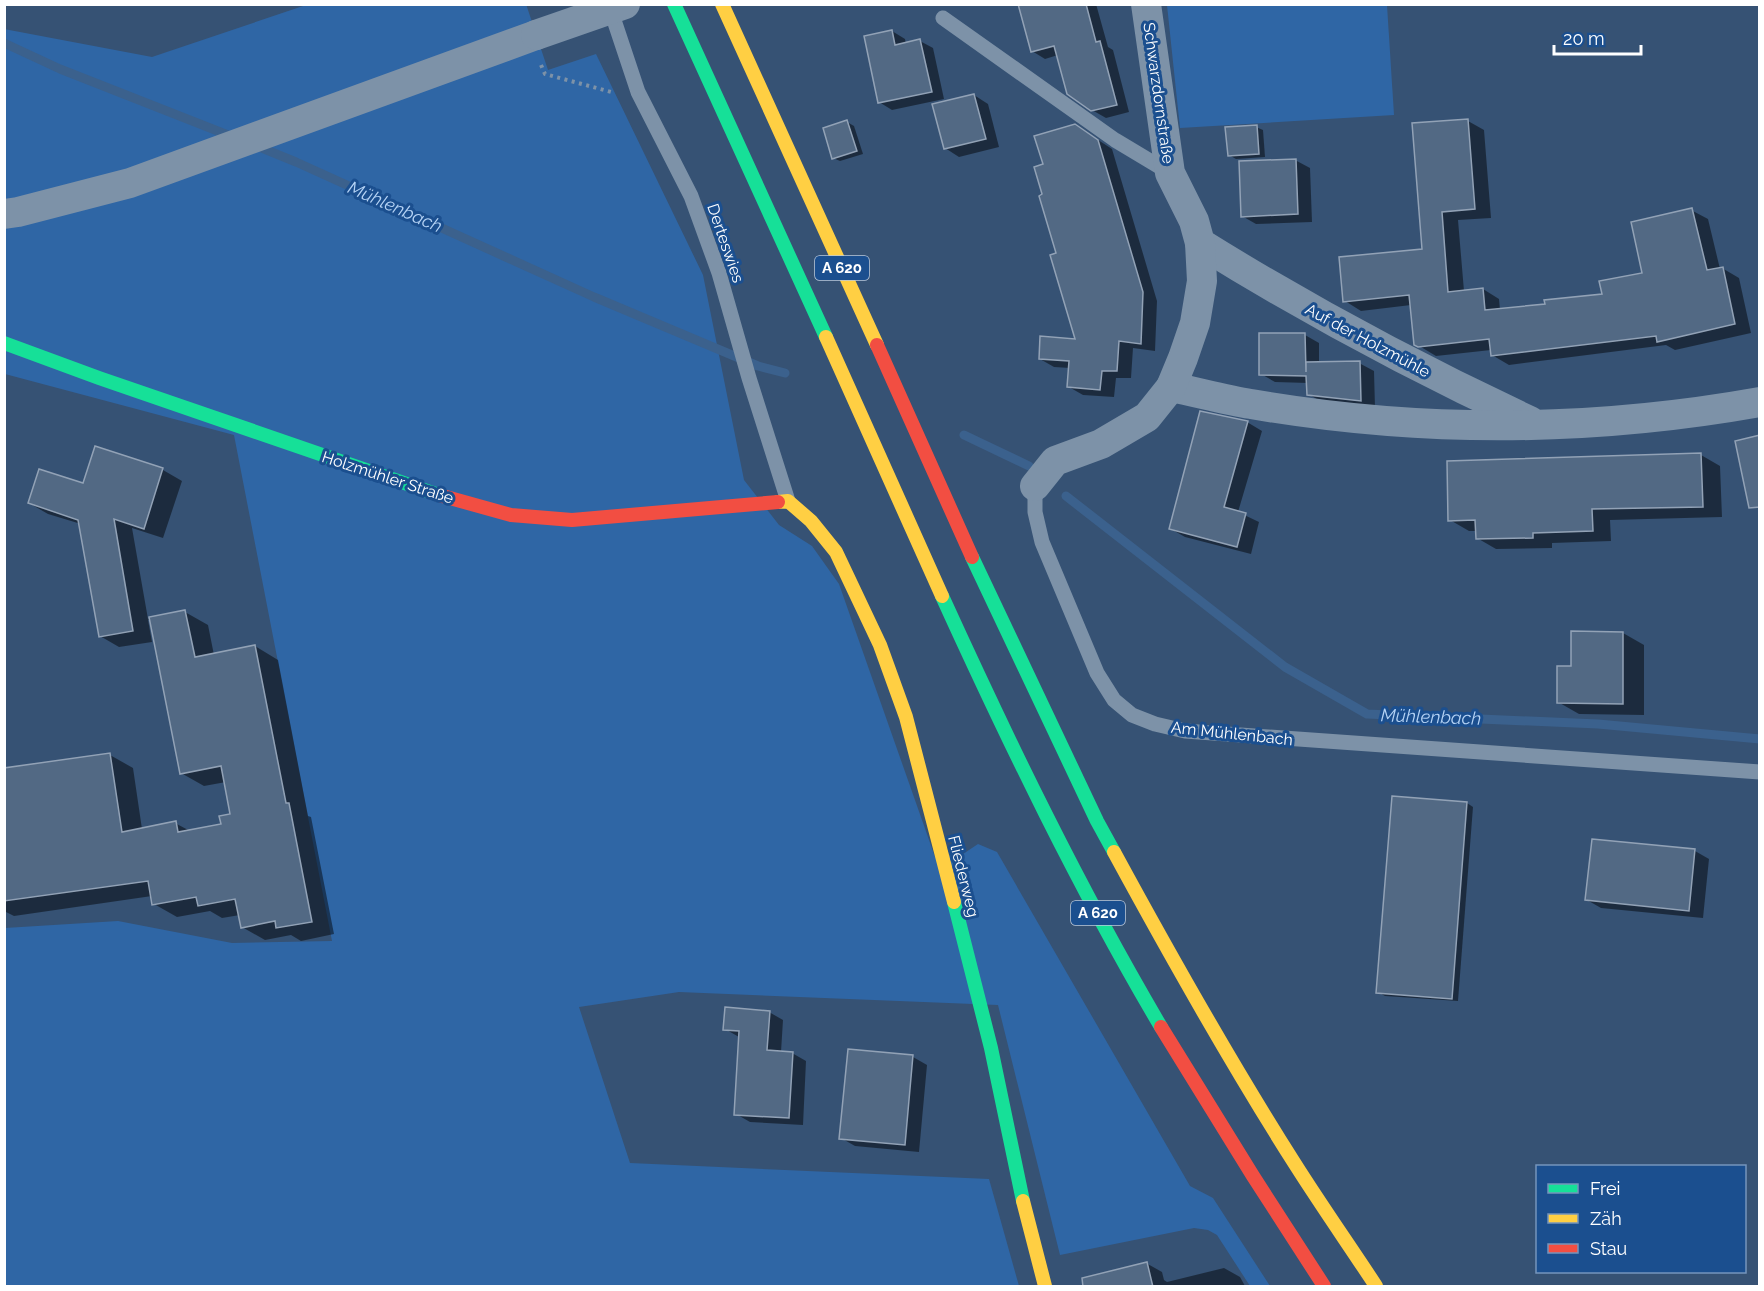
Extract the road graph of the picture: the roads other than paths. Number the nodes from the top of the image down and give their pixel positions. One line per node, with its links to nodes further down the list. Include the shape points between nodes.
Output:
1 (608, 4): 15 (lane, Derteswies, via 638,92 690,196 719,273)
2 (625, 4): 8 (street, bridge, via 130,183)
3 (674, 4): 18 (main road, A 620, via 990,700 1057,837 1199,1090)
4 (722, 4): 19 (main road, A 620, via 960,532 1097,821 1237,1069)
5 (1146, 4): 7 (street, Schwarzdornstraße)
6 (943, 18): 7 (lane, via 1115,140)
7 (1170, 173): 9 (street, Schwarzdornstraße, via 1194,221)
8 (4, 214)
9 (1200, 243): 11 (street, Schwarzdornstraße, via 1202,281 1195,323); 13 (street, Auf der Holzmühle, via 1323,317 1445,382)
10 (4, 343): 15 (main road, Holzmühler Straße, via 426,491 511,514 572,520)
11 (1171, 387): 13 (street, Auf der Holzmühle, via 1250,404 1342,417); 14 (street, Am Mühlenbach, via 1147,417 1101,444 1054,461)
12 (1760, 402): 13 (street, Auf der Holzmühle, via 1638,419)
13 (1540, 426)
14 (1035, 486): 16 (lane, Am Mühlenbach, via 1035,512 1042,542 1097,673 1114,700 1132,715 1185,731)
15 (788, 501): 17 (main road, Fliederweg, via 811,521 836,552 879,645 906,717 991,1048)
16 (1760, 772)
17 (1045, 1287)
18 (1324, 1287)
19 (1376, 1287)

